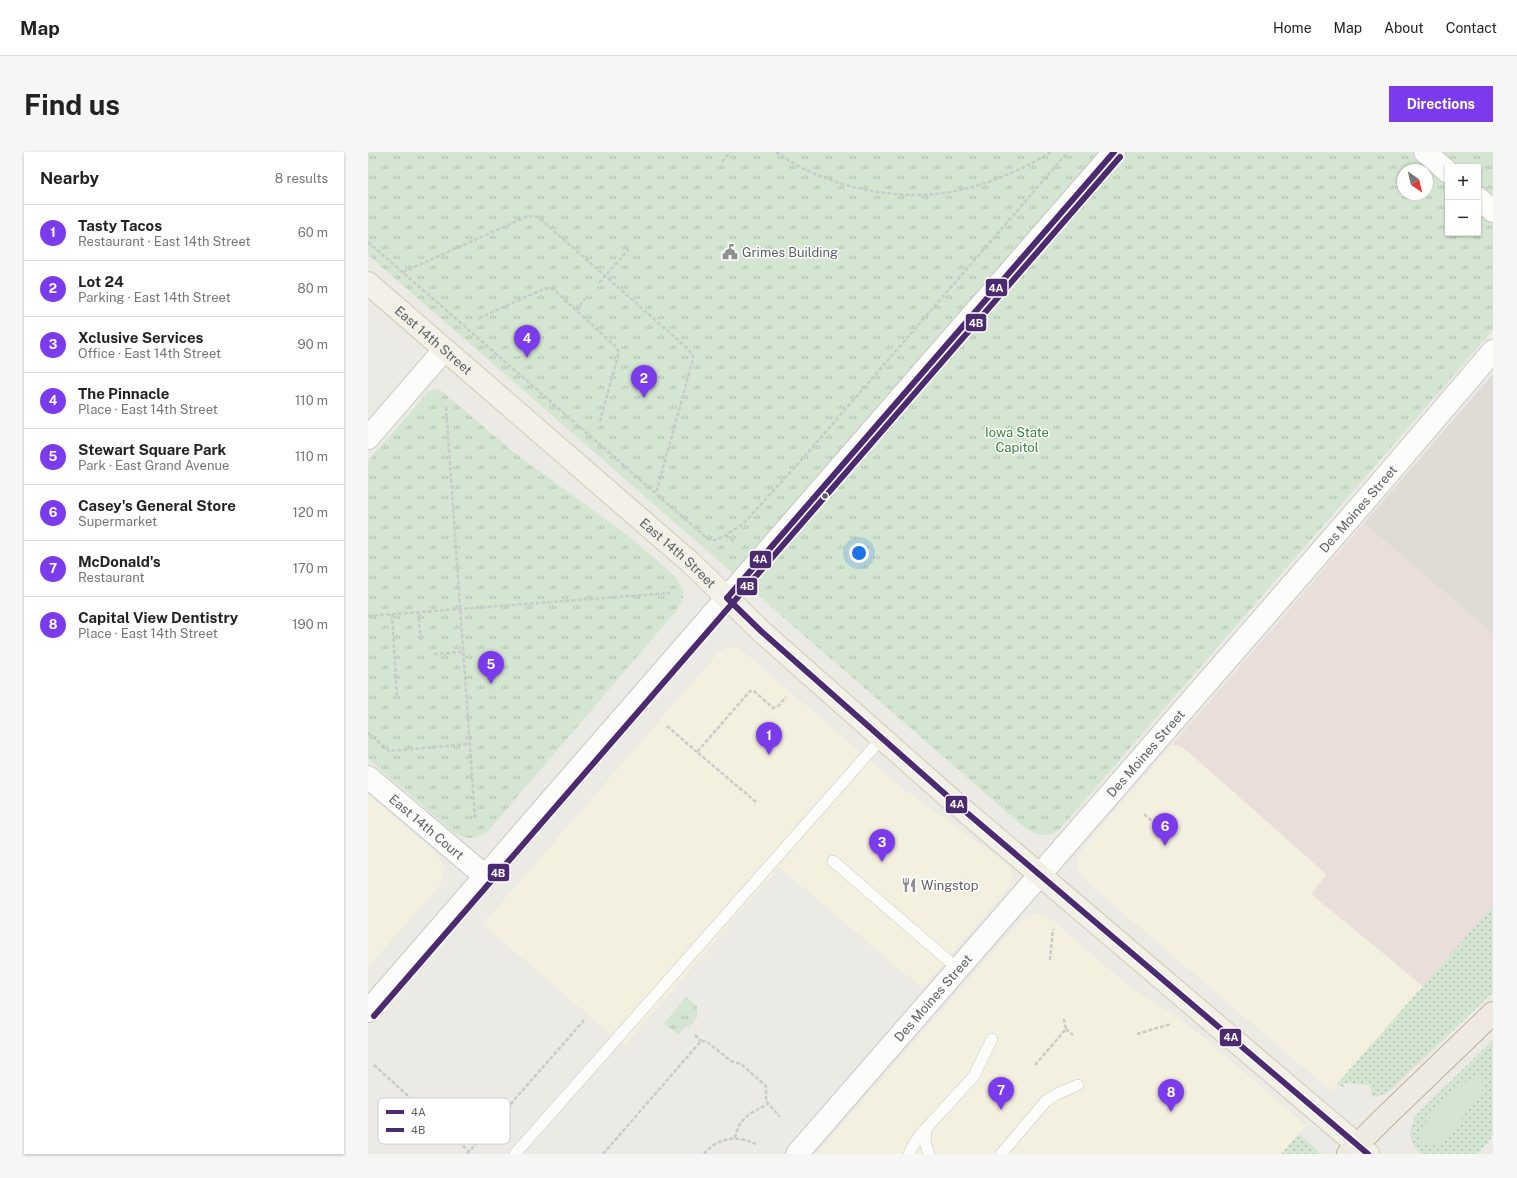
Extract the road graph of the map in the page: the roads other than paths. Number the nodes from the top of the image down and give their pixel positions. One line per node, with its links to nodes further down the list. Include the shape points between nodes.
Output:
1 (1114, 152): 10 (street)
2 (1425, 152): 3 (street)
3 (1445, 169)
4 (1480, 200): 5 (street)
5 (1493, 210)
6 (368, 283): 7 (main road, East 14th Street)
7 (444, 350): 9 (street); 10 (main road, East 14th Street, via 691,563)
8 (1493, 351): 14 (street, Des Moines Street)
9 (368, 438)
10 (727, 598): 11 (main road, East 14th Street); 15 (street)
11 (882, 738): 14 (main road, East 14th Street); 23 (lane)
12 (368, 777): 15 (street, East 14th Court)
13 (833, 862): 16 (lane)
14 (1040, 875): 16 (street, Des Moines Street); 22 (main road, East 14th Street, via 1326,1117)
15 (485, 876): 17 (street)
16 (958, 969): 24 (street, Des Moines Street)
17 (368, 1011)
18 (1493, 1013): 22 (highway)
19 (992, 1039): 21 (lane, via 974,1076)
20 (1078, 1085): 27 (lane, via 1046,1101)
21 (926, 1129): 25 (lane); 26 (lane)
22 (1358, 1151)
23 (516, 1154)
24 (797, 1154)
25 (909, 1154)
26 (929, 1154)
27 (1001, 1154)

